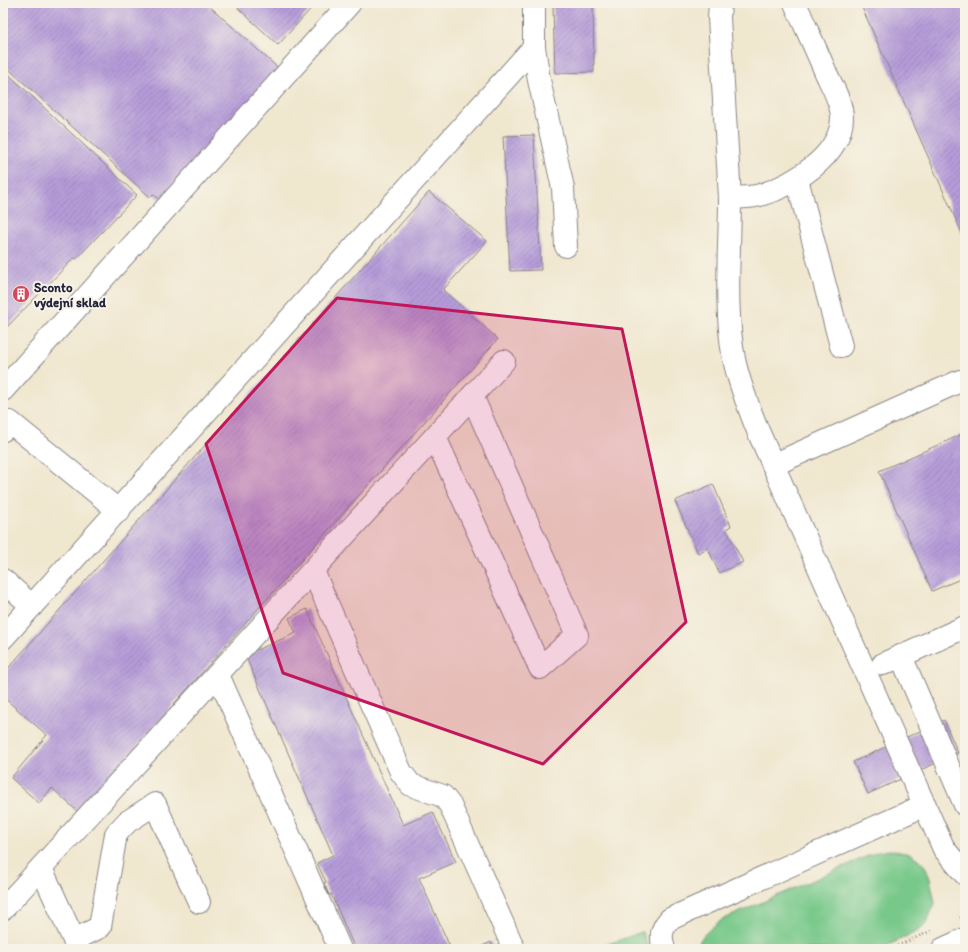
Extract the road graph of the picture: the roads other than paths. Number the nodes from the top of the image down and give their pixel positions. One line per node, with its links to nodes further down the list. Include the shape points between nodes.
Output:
1 (350, 3): 12 (street)
2 (534, 3): 5 (street)
3 (720, 3): 7 (street, via 719,26)
4 (795, 3): 6 (street, via 838,100 842,118 839,135 828,153)
5 (534, 47): 8 (street, via 562,182); 17 (street)
6 (797, 179): 7 (street, via 759,195); 9 (street)
7 (730, 198): 16 (street, via 730,304 734,359 749,409)
8 (566, 246)
9 (841, 346)
10 (504, 361): 13 (street)
11 (960, 381): 16 (street)
12 (3, 390)
13 (472, 396): 15 (street); 15 (street, via 577,635 540,668)
14 (5, 422): 17 (street)
15 (435, 437): 18 (street)
16 (773, 465): 24 (street)
17 (119, 511): 20 (street)
18 (313, 571): 23 (street); 33 (street, via 402,772 411,785 443,796 450,805)
19 (3, 580): 20 (street)
20 (32, 606): 22 (street)
21 (965, 627): 25 (street, via 892,660)
22 (3, 638)
23 (218, 675): 26 (street); 32 (street)
24 (925, 805): 27 (street, via 944,849); 34 (street, via 670,919 663,927 661,938)
25 (965, 805)
26 (41, 868): 29 (street); 31 (street)
27 (965, 874)
28 (199, 902): 31 (street, via 155,804 128,822 116,834 100,927)
29 (3, 909)
30 (965, 939): 35 (street)
31 (76, 944)
32 (340, 949)
33 (514, 949)
34 (664, 949)
35 (943, 949)

